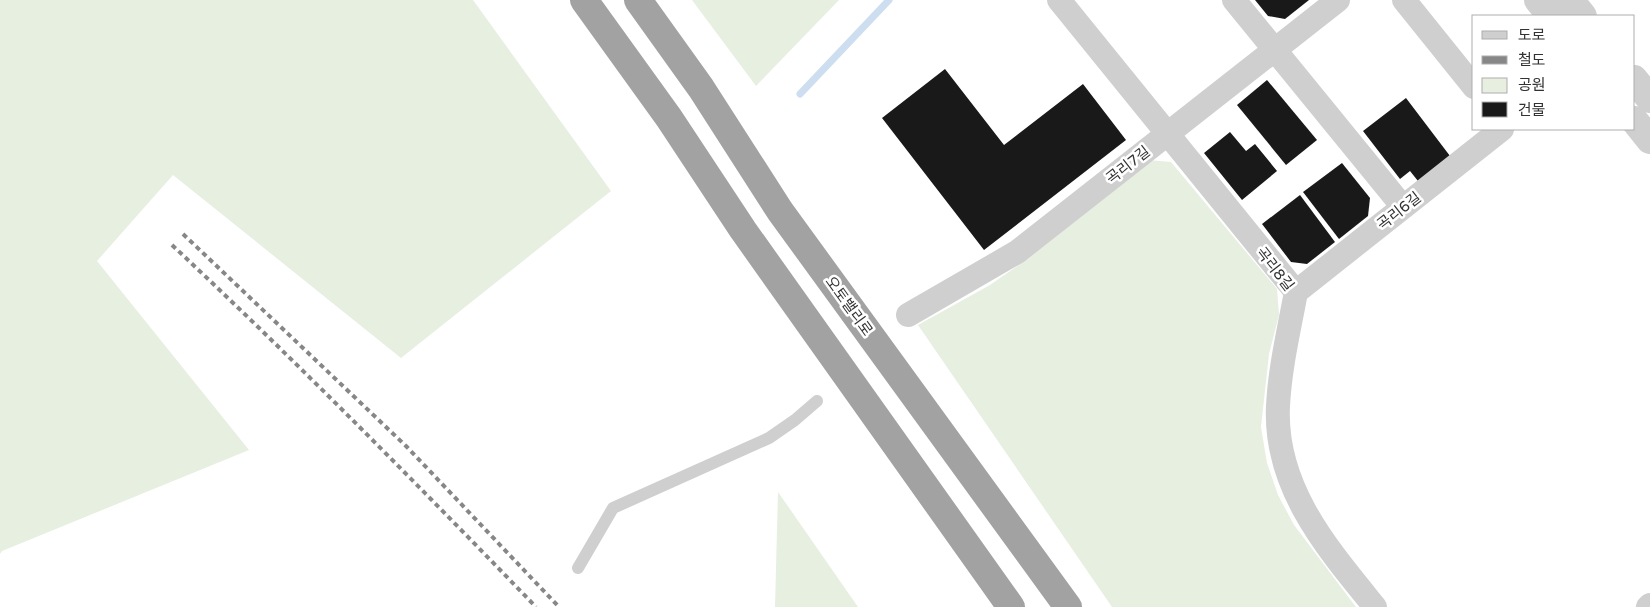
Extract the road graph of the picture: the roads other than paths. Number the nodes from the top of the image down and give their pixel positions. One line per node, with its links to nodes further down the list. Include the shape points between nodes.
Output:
1 (584, 0): 24 (highway)
2 (638, 0): 25 (highway, 오토밸리로, via 701,88 780,211)
3 (1059, 0): 17 (street, 곡리8길)
4 (1234, 0): 11 (street)
5 (1338, 0): 11 (street, 곡리7길)
6 (1404, 0): 13 (street)
7 (1538, 0): 9 (street)
8 (1570, 0): 10 (street)
9 (1550, 15)
10 (1582, 15)
11 (1275, 50): 17 (street, 곡리7길); 19 (street)
12 (1635, 80): 14 (street)
13 (1472, 85)
14 (1650, 99)
15 (1635, 121): 18 (street)
16 (1501, 130): 19 (street, 곡리6길)
17 (1168, 134): 20 (street, 곡리8길); 21 (street, 곡리7길, via 1017,252)
18 (1650, 140)
19 (1403, 207): 20 (street, 곡리6길)
20 (1296, 292): 26 (street, 곡리8길, via 1278,408 1285,469 1312,525)
21 (908, 315)
22 (817, 401): 23 (lane, via 769,438 613,508)
23 (578, 568)
24 (1011, 607)
25 (1068, 607)
26 (1375, 607)

